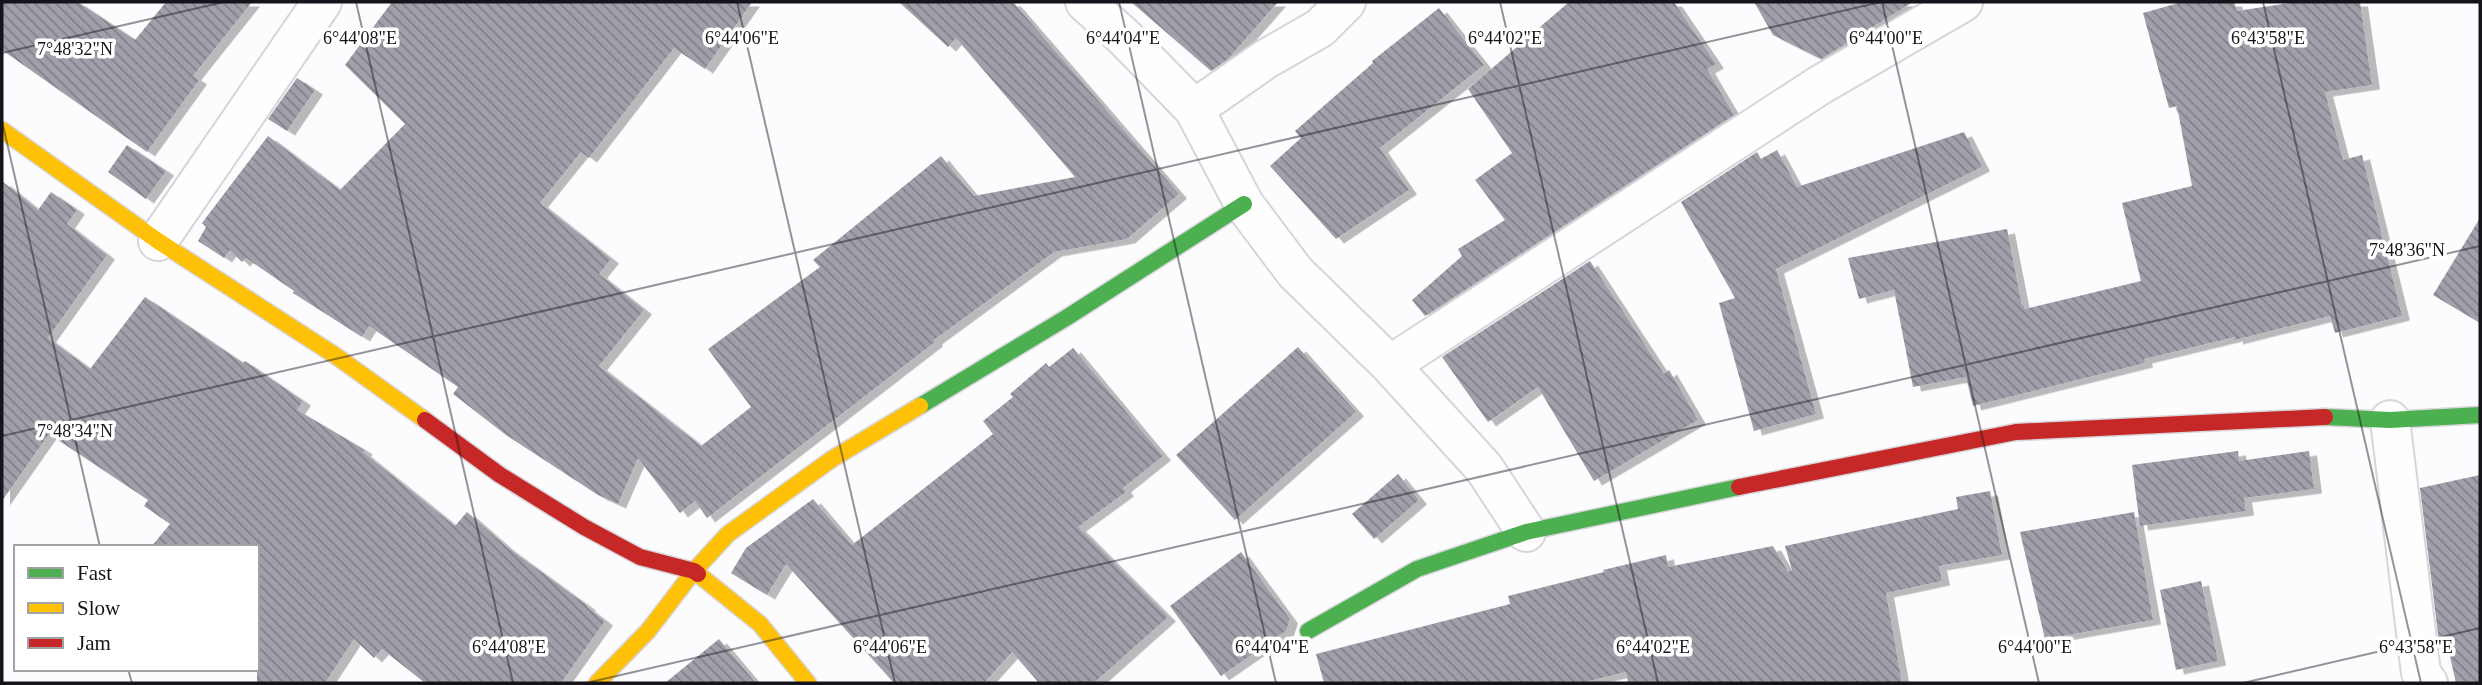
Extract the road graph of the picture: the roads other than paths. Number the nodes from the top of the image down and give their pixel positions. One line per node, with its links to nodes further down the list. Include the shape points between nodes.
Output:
1 (322, 2): 8 (street)
2 (1085, 2): 5 (street)
3 (1346, 2): 5 (street, via 1320,28)
4 (1964, 2): 9 (street, via 1819,85)
5 (1194, 109): 7 (street)
6 (2, 130): 8 (street)
7 (1244, 204): 9 (street, via 1295,272); 13 (street, via 832,459 728,534)
8 (158, 241): 13 (street, via 335,356 500,475 584,527 640,557)
9 (1390, 365): 12 (street, via 1484,468)
10 (2480, 415): 11 (street)
11 (2390, 420): 12 (street, via 2329,417 2016,432); 15 (street)
12 (1526, 532): 14 (street, via 1417,569)
13 (694, 571): 16 (street, via 648,631); 17 (street, via 760,624)
14 (1308, 631)
15 (2424, 680)
16 (597, 683)
17 (808, 683)

